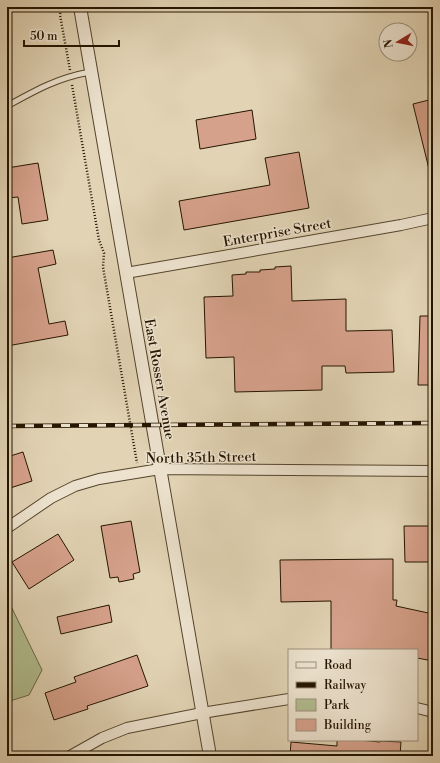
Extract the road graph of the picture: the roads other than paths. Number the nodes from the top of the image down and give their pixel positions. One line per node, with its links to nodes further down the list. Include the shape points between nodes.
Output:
1 (80, 7): 2 (street, East Rosser Avenue)
2 (91, 72): 3 (lane, via 71,76); 5 (street, East Rosser Avenue)
3 (7, 106)
4 (433, 218): 5 (street, Enterprise Street)
5 (126, 273): 6 (street, East Rosser Avenue)
6 (160, 469): 7 (street, North 35th Street); 8 (street, North 35th Street, via 99,479 63,491); 12 (street, East Rosser Avenue)
7 (433, 471)
8 (7, 528)
9 (288, 700): 12 (street)
10 (418, 708): 11 (street)
11 (433, 712)
12 (202, 713): 13 (street, via 127,728 102,738); 14 (street, East Rosser Avenue)
13 (70, 756)
14 (210, 756)

